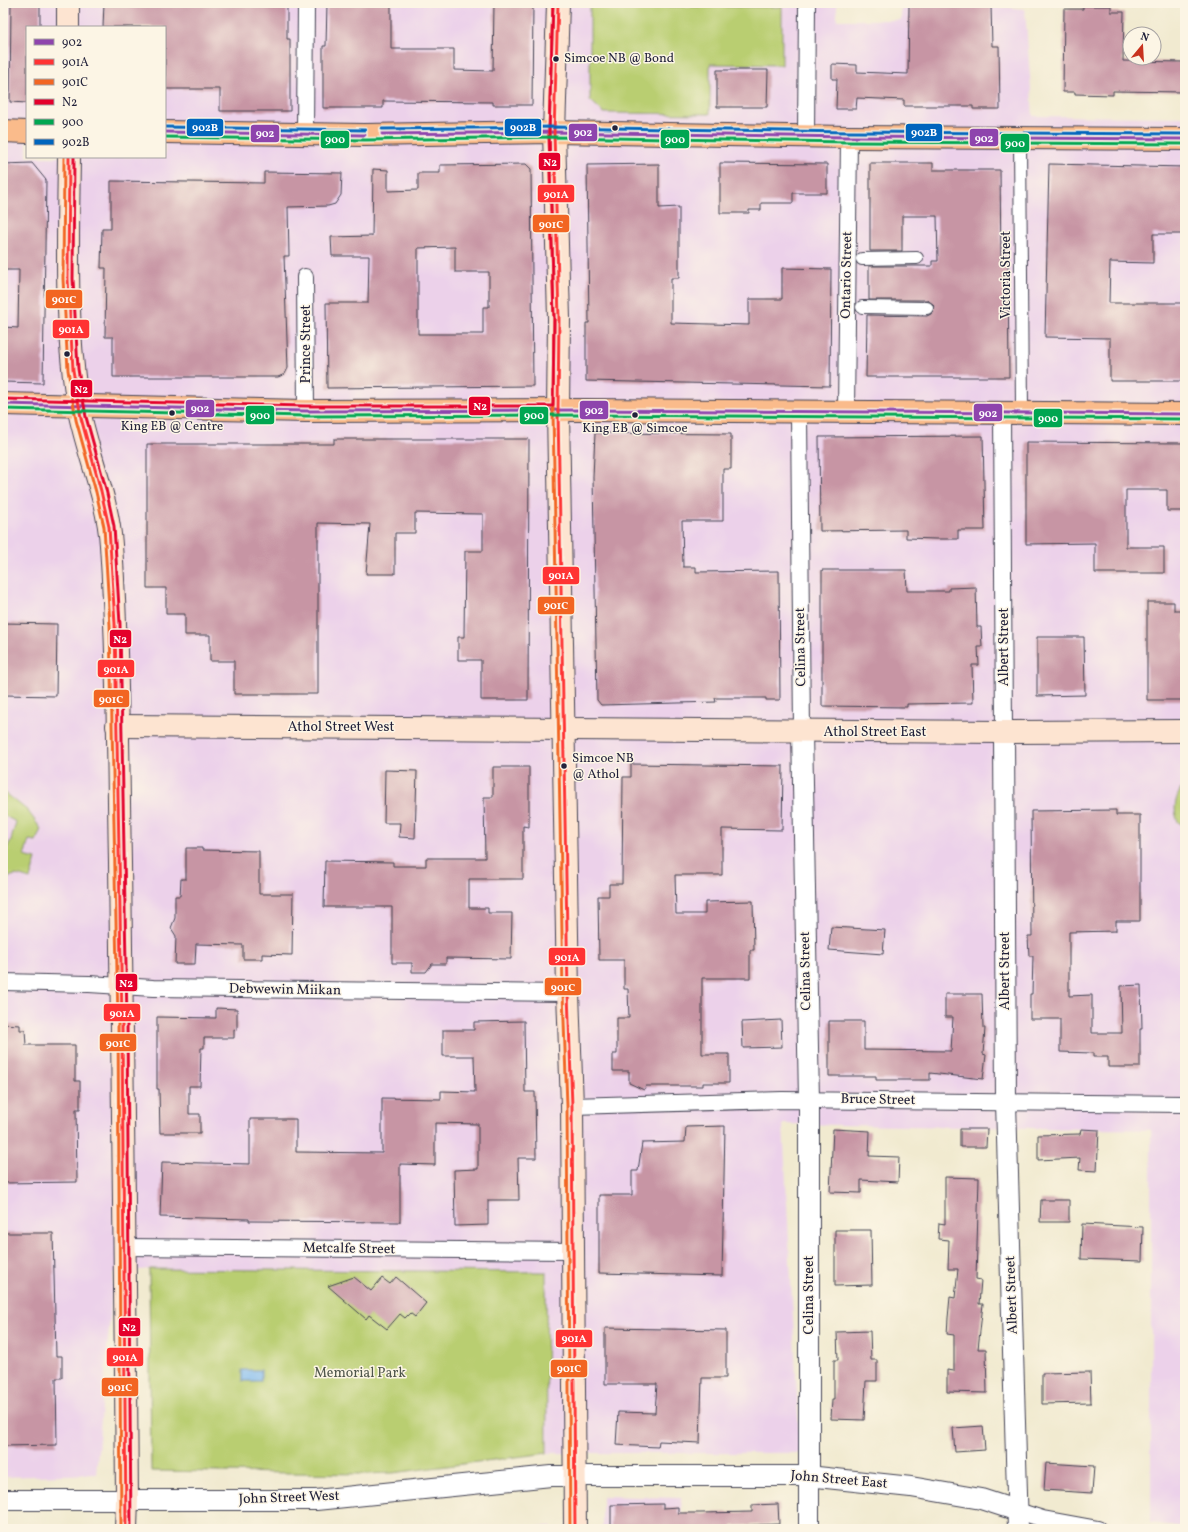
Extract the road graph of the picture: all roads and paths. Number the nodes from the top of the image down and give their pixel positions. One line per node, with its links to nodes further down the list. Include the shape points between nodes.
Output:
1 (68, 3): 5 (main road)
2 (306, 3): 10 (street)
3 (558, 3): 9 (main road)
4 (807, 3): 11 (street)
5 (68, 26)
6 (3, 131): 7 (main road)
7 (26, 132)
8 (166, 132): 10 (main road)
9 (554, 132): 10 (main road); 11 (main road); 24 (main road, via 559,319)
10 (305, 133)
11 (806, 136): 12 (main road)
12 (849, 137): 13 (main road); 25 (street, Ontario Street)
13 (1020, 137): 14 (main road); 26 (street, Victoria Street)
14 (1185, 139)
15 (69, 158): 22 (main road, via 68,296 72,366)
16 (917, 258): 17 (street)
17 (862, 259)
18 (305, 277): 23 (street, Prince Street)
19 (862, 307): 20 (street)
20 (927, 308)
21 (3, 404): 22 (main road)
22 (78, 405): 23 (main road); 29 (main road, via 111,540)
23 (306, 411): 24 (main road)
24 (558, 411): 27 (main road); 30 (main road)
25 (846, 412): 26 (main road); 27 (main road)
26 (1012, 412): 28 (main road); 33 (street, Albert Street)
27 (799, 413): 31 (street, Celina Street)
28 (1185, 414)
29 (117, 726): 30 (main road, Athol Street West); 35 (main road)
30 (564, 728): 31 (main road, Athol Street East); 36 (main road)
31 (802, 731): 33 (main road, Athol Street East); 37 (street, Celina Street)
32 (1185, 731): 33 (main road, Athol Street East)
33 (1004, 732): 38 (street, Albert Street)
34 (3, 982): 35 (street, Debwewin Miikan)
35 (122, 987): 36 (street, Debwewin Miikan); 41 (main road)
36 (568, 994): 40 (main road)
37 (809, 1100): 38 (street, Bruce Street); 40 (street, Bruce Street); 44 (street, Celina Street)
38 (1006, 1102): 39 (street, Bruce Street); 47 (street, Albert Street)
39 (1185, 1104)
40 (572, 1106): 42 (main road)
41 (125, 1247): 42 (street, Metcalfe Street); 45 (main road)
42 (574, 1252): 43 (main road)
43 (574, 1476): 44 (street, John Street East); 45 (street, John Street West, via 536,1477 316,1500); 49 (main road)
44 (808, 1476): 47 (street, John Street East, via 911,1487 981,1499); 50 (street, Celina Street)
45 (127, 1499): 46 (street, John Street West); 48 (main road)
46 (3, 1500)
47 (1018, 1520): 51 (street, John Street East, via 1043,1519)
48 (126, 1529)
49 (575, 1529)
50 (809, 1529)
51 (1098, 1529)

